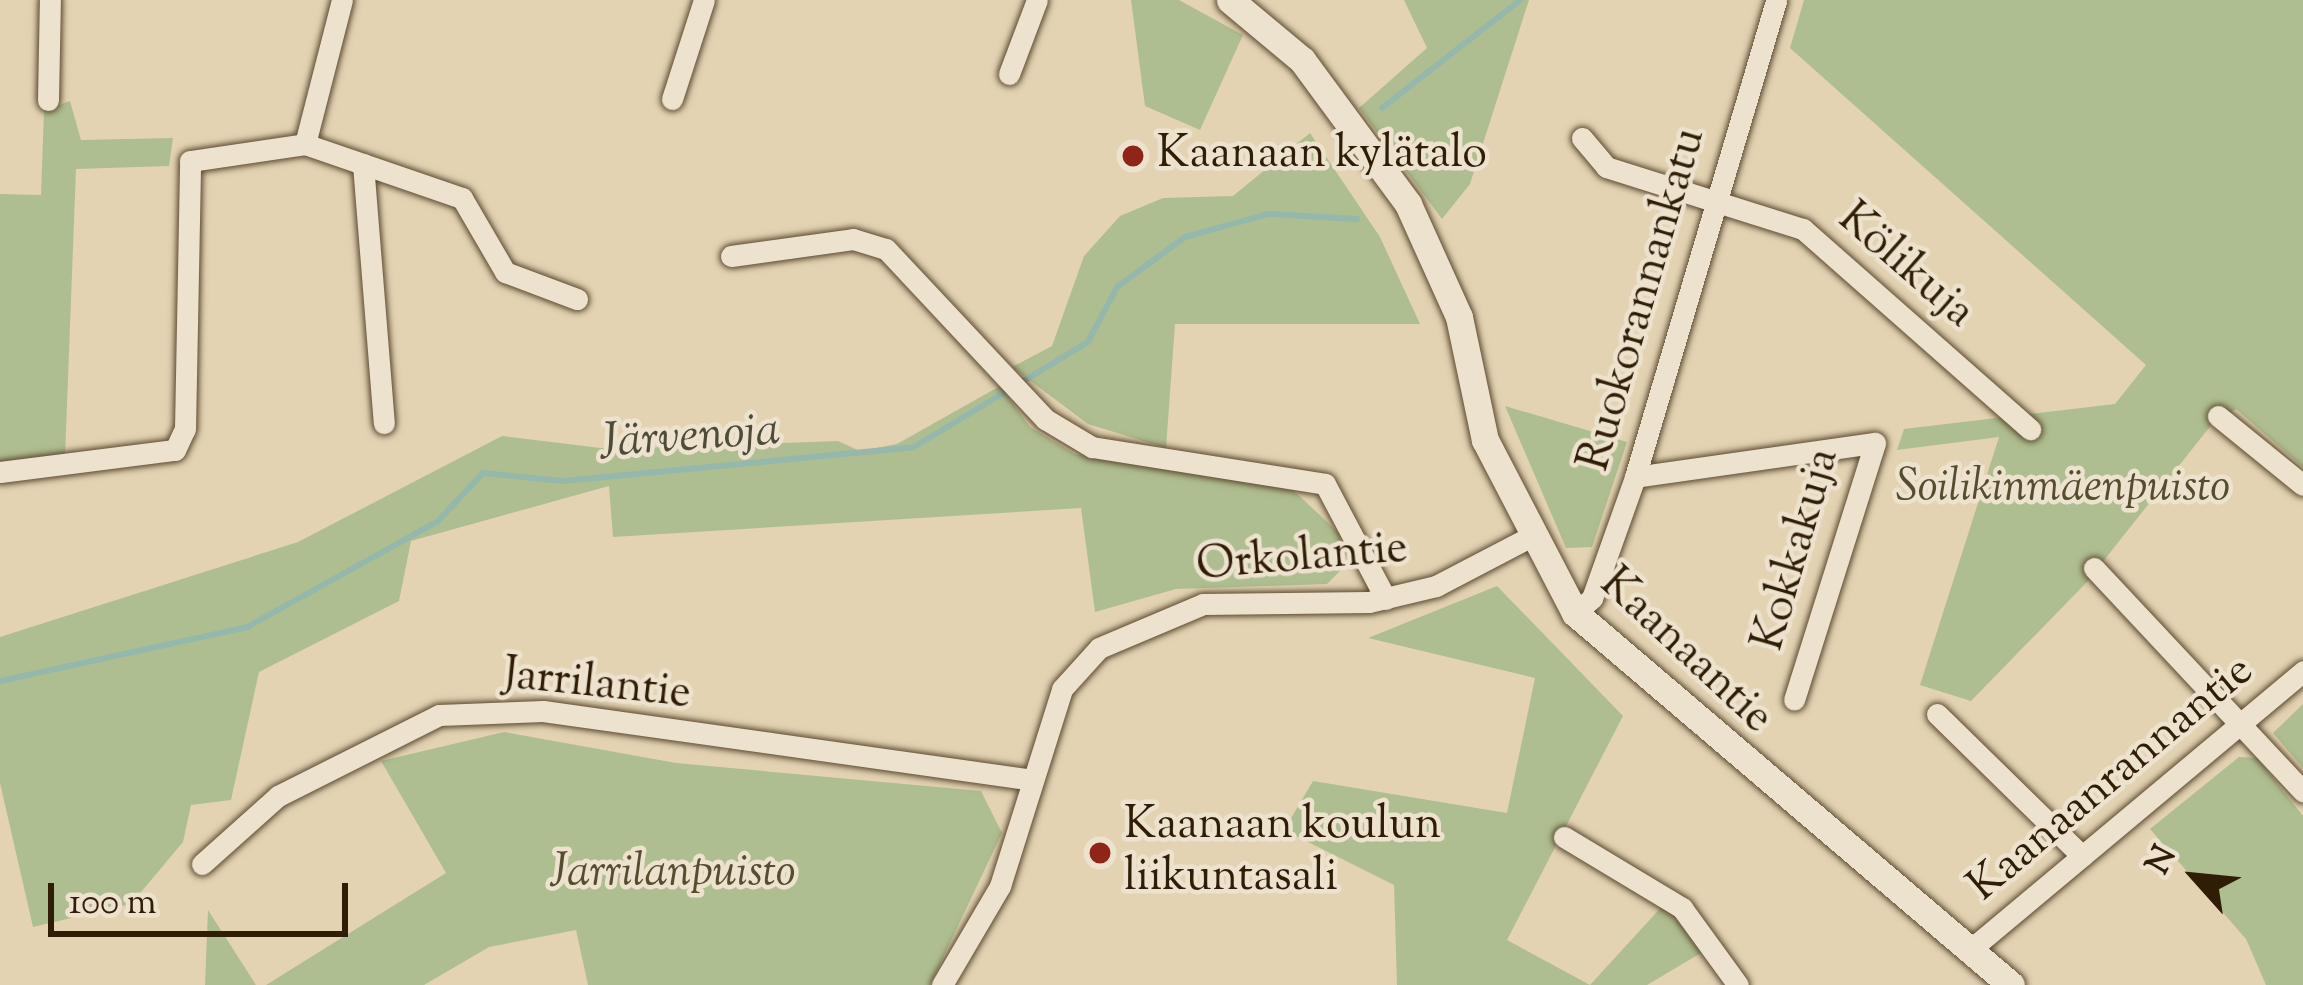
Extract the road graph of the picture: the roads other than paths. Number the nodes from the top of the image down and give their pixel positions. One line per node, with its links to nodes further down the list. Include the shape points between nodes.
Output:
1 (50, 0): 9 (street)
2 (342, 0): 11 (street)
3 (704, 0): 8 (street)
4 (1037, 0): 7 (street)
5 (1230, 0): 22 (street, Kaanaantie, via 1302,60 1417,220 1459,316 1485,440)
6 (1776, 0): 13 (street, Ruokorannankatu)
7 (1009, 74)
8 (672, 99)
9 (48, 100)
10 (1582, 138): 13 (street, Kölikuja, via 1606,167)
11 (305, 144): 12 (street); 19 (street, via 190,161 185,429 175,450)
12 (363, 164): 15 (street, via 462,198 505,272); 17 (street)
13 (1711, 192): 18 (street, Kölikuja, via 1803,229); 20 (street, Ruokorannankatu)
14 (731, 256): 24 (street, via 853,239 886,249 1015,386 1092,447 1325,484)
15 (578, 299)
16 (2218, 416): 21 (street)
17 (384, 423)
18 (2030, 429)
19 (0, 472)
20 (1635, 478): 25 (street, Ruokorannankatu, via 1592,598); 27 (street, Kokkakuja, via 1875,443)
21 (2303, 485)
22 (1528, 538): 24 (street, Orkolantie); 25 (street, Kaanaantie)
23 (2094, 568): 29 (street)
24 (1386, 599): 30 (street, Orkolantie, via 1202,604 1136,623 1062,689)
25 (1574, 613): 35 (street, Kaanaantie)
26 (2303, 671): 29 (street, Kaanaanrannantie)
27 (1794, 700)
28 (1937, 714): 33 (street)
29 (2246, 719): 31 (street); 33 (street, Kaanaanrannantie)
30 (1027, 779): 34 (street, Jarrilantie, via 543,711 439,715 278,796); 36 (street, Orkolantie, via 1000,886)
31 (2303, 791)
32 (1564, 837): 37 (street, via 1682,908)
33 (2082, 856): 35 (street, Kaanaanrannantie)
34 (202, 864)
35 (1971, 949): 38 (street, Kaanaantie)
36 (941, 985)
37 (1738, 985)
38 (2011, 985)

